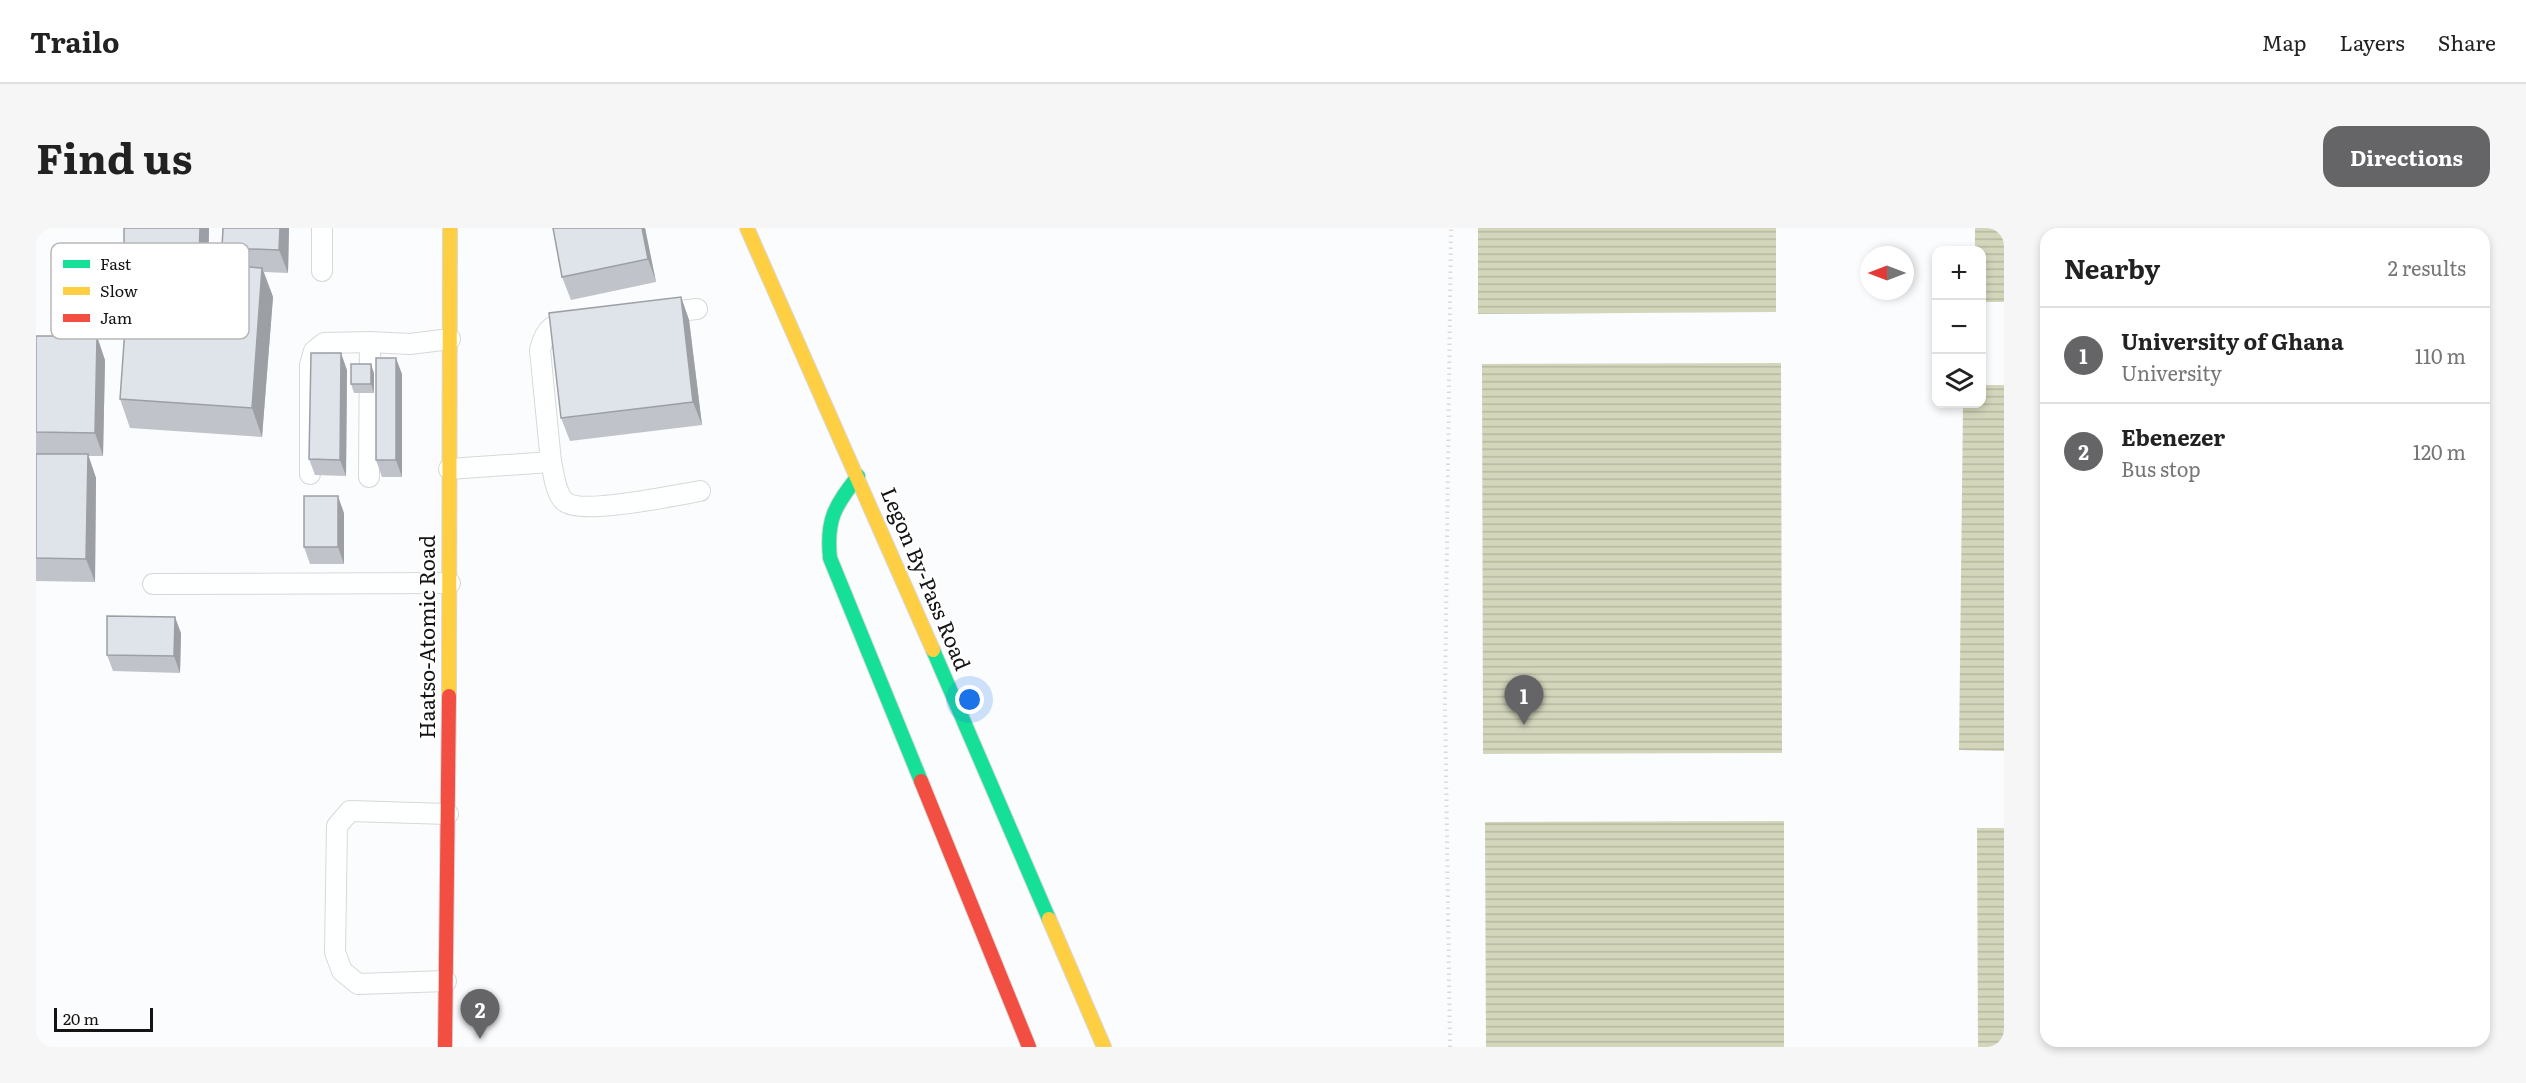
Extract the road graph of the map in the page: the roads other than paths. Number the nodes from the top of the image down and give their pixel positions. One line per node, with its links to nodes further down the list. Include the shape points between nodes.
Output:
1 (322, 228): 4 (lane)
2 (450, 228): 8 (street, Haatso-Atomic Road)
3 (747, 228): 13 (street, Legon By-Pass Road)
4 (322, 271)
5 (697, 309): 6 (lane)
6 (639, 315)
7 (593, 319): 10 (lane, via 553,325 543,335 540,350)
8 (450, 339): 9 (lane, via 410,344); 11 (street, Haatso-Atomic Road)
9 (370, 342): 12 (lane, via 324,343 314,351 310,365); 14 (lane)
10 (551, 462): 11 (lane); 15 (lane, via 559,494 565,503 579,507)
11 (449, 470): 16 (street, Haatso-Atomic Road)
12 (310, 474)
13 (858, 476): 21 (street, via 830,512 830,558); 22 (street, Legon By-Pass Road)
14 (369, 477)
15 (700, 491)
16 (450, 583): 17 (lane); 18 (street, Haatso-Atomic Road)
17 (153, 584)
18 (448, 814): 19 (street, Haatso-Atomic Road); 19 (lane, via 350,811 337,826 335,952 342,971 358,984)
19 (446, 981): 20 (street, Haatso-Atomic Road)
20 (445, 1047)
21 (1029, 1047)
22 (1104, 1047)

